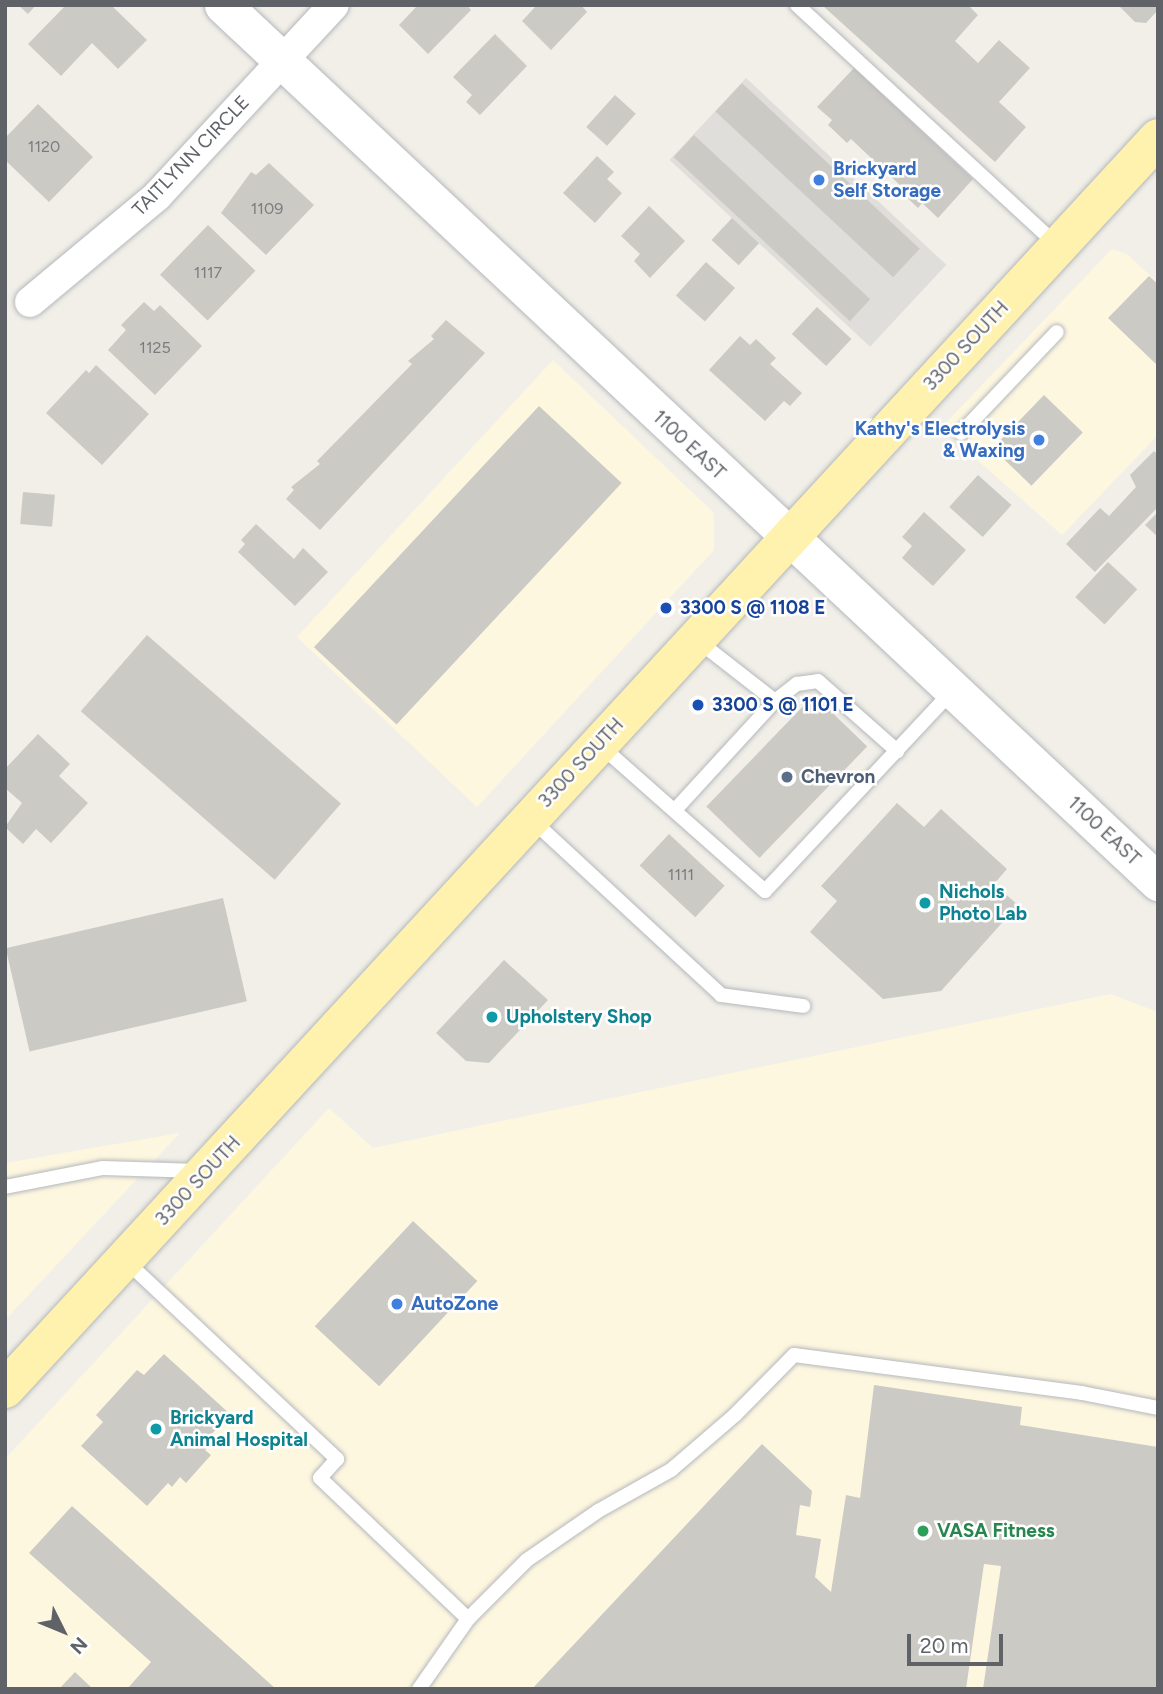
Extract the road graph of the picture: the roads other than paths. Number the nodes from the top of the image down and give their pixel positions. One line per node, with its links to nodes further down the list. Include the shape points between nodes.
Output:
1 (223, 5): 4 (street, 1100 EAST)
2 (334, 5): 4 (street, TAITLYNN CIRCLE)
3 (797, 5): 6 (lane)
4 (282, 60): 7 (street, TAITLYNN CIRCLE, via 157,196); 10 (street, 1100 EAST)
5 (1158, 138): 6 (main road, 3300 SOUTH)
6 (1058, 246): 10 (main road, 3300 SOUTH)
7 (30, 302)
8 (1057, 331): 9 (lane)
9 (961, 433)
10 (789, 538): 11 (main road, 3300 SOUTH); 12 (street, 1100 EAST)
11 (696, 639): 13 (lane); 14 (main road, 3300 SOUTH)
12 (954, 689): 15 (lane); 18 (street, 1100 EAST)
13 (775, 701): 15 (lane, via 797,684 818,681); 16 (lane)
14 (598, 744): 16 (lane); 17 (main road, 3300 SOUTH)
15 (897, 751): 16 (lane, via 765,891)
16 (675, 810)
17 (530, 818): 19 (lane, via 721,995); 20 (main road, 3300 SOUTH)
18 (1158, 882)
19 (803, 1006)
20 (207, 1171): 21 (lane, via 103,1168); 22 (main road, 3300 SOUTH)
21 (5, 1187)
22 (124, 1259): 23 (main road, 3300 SOUTH); 25 (lane, via 337,1459 320,1478)
23 (5, 1388)
24 (1158, 1408): 25 (lane, via 1082,1393 794,1355 735,1415 671,1470 598,1511 527,1560)
25 (468, 1619): 26 (lane)
26 (419, 1689)

